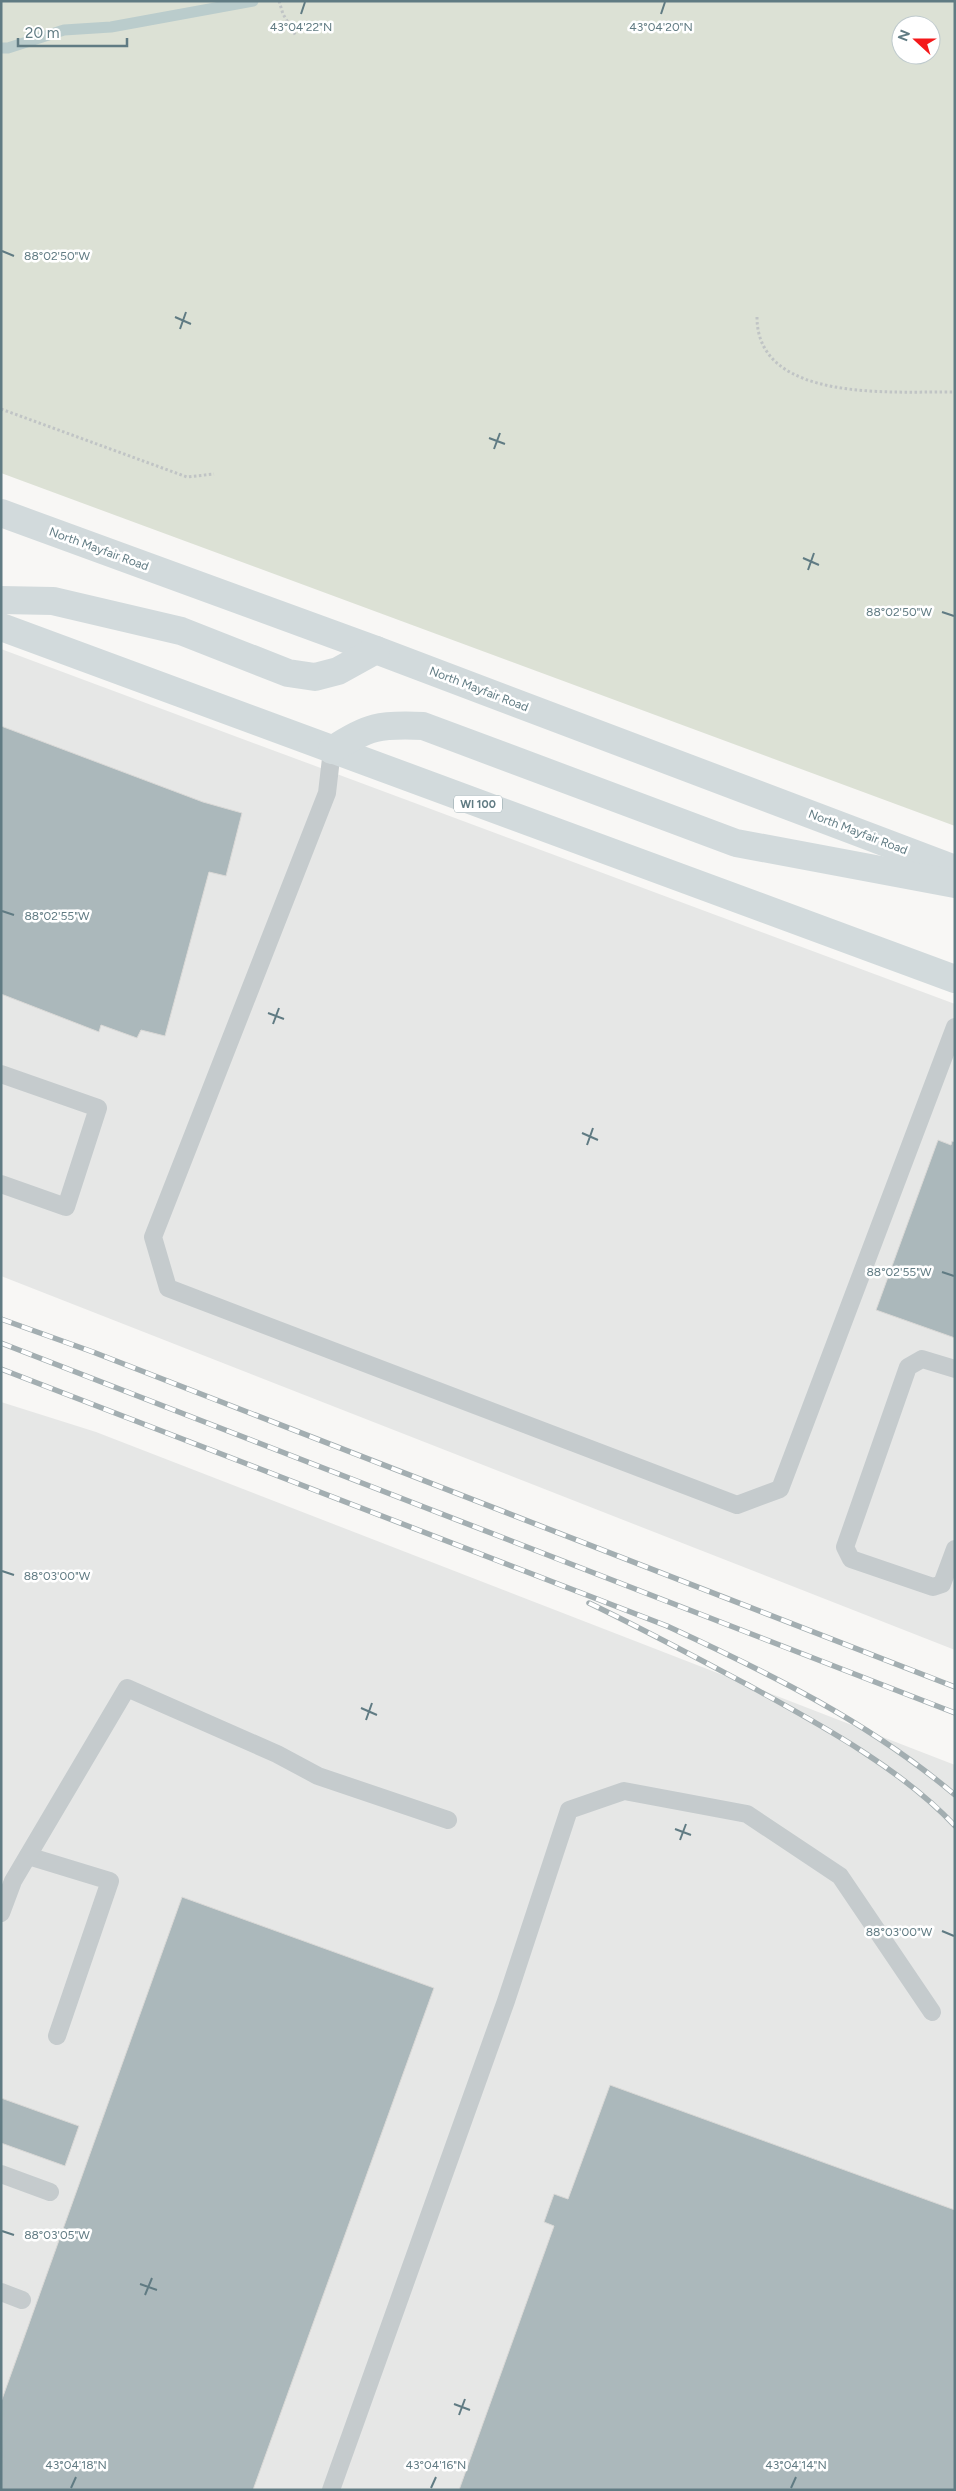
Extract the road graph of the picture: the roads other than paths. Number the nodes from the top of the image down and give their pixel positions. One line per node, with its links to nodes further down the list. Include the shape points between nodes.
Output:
1 (1, 513): 4 (main road, North Mayfair Road)
2 (1, 600): 4 (main road, via 53,601 172,629 288,672 314,677 338,671)
3 (1, 627): 5 (main road, WI 100)
4 (376, 650): 6 (main road, North Mayfair Road)
5 (332, 750): 7 (main road, via 356,734 387,725 423,726 736,843); 8 (main road, WI 100); 9 (lane, via 327,793 153,1237 168,1288 737,1505 780,1489)
6 (955, 869)
7 (955, 884)
8 (955, 979)
9 (955, 1027)
10 (1, 1074): 11 (lane, via 98,1108 66,1207)
11 (1, 1184)
12 (955, 1369): 13 (lane, via 922,1359 908,1367 845,1547 851,1559 933,1587 942,1584)
13 (955, 1549)
14 (448, 1820): 15 (lane, via 318,1776 277,1754 127,1688)
15 (28, 1856): 16 (lane, via 13,1881); 18 (lane, via 110,1881)
16 (1, 1913)
17 (932, 2012): 23 (lane, via 840,1876 747,1814 624,1791 568,1810 506,2000)
18 (57, 2036)
19 (1, 2174): 20 (lane)
20 (50, 2192)
21 (1, 2292): 22 (lane)
22 (22, 2300)
23 (331, 2490)

